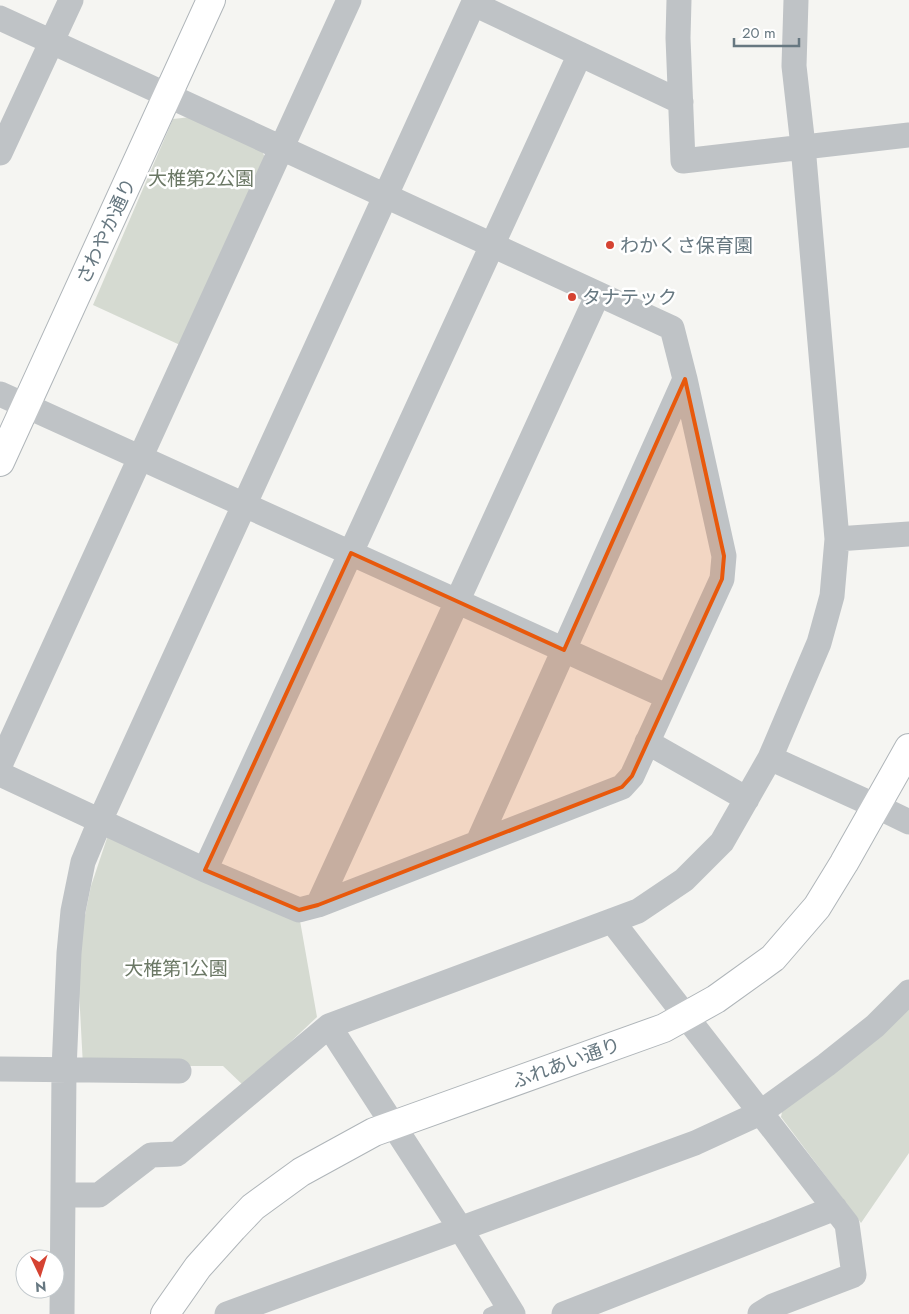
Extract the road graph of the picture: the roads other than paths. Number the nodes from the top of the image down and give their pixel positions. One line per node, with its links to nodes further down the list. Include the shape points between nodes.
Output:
1 (72, 0): 8 (street)
2 (211, 0): 10 (street, さわやか通り)
3 (348, 0): 14 (street)
4 (678, 0): 11 (street)
5 (796, 0): 13 (street, via 794,66)
6 (474, 2): 9 (street); 16 (street)
7 (0, 18): 8 (street)
8 (52, 43): 10 (street); 15 (street)
9 (580, 54): 11 (street); 17 (street)
10 (168, 96): 14 (street); 21 (street, さわやか通り)
11 (681, 102): 13 (street, via 683,160)
12 (909, 135): 13 (street)
13 (803, 146): 26 (street)
14 (282, 148): 16 (street); 22 (street)
15 (0, 153)
16 (387, 196): 17 (street); 24 (street)
17 (492, 245): 18 (street); 27 (street)
18 (598, 294): 19 (street, via 672,328); 28 (street)
19 (685, 379): 29 (street); 30 (street, via 724,556 722,578)
20 (0, 394): 21 (street)
21 (26, 406): 22 (street); 23 (street, さわやか通り)
22 (140, 458): 24 (street); 34 (street)
23 (0, 462)
24 (245, 505): 27 (street); 38 (street)
25 (909, 534): 26 (street)
26 (837, 539): 33 (street, via 832,596 818,643)
27 (351, 553): 28 (street); 41 (street)
28 (458, 602): 29 (street); 42 (street)
29 (564, 650): 30 (street); 40 (street)
30 (668, 697): 31 (street)
31 (647, 742): 36 (street); 40 (street, via 632,776 622,787)
32 (909, 748): 37 (street, ふれあい通り)
33 (770, 758): 36 (street); 37 (street)
34 (0, 764)
35 (0, 774): 38 (street)
36 (747, 799): 43 (street, via 722,842 684,880 638,911)
37 (876, 806): 39 (street); 45 (street, ふれあい通り, via 817,907 773,958)
38 (100, 822): 41 (street); 48 (street, via 83,862 73,911)
39 (909, 822)
40 (478, 842): 42 (street)
41 (205, 870): 42 (street, via 299,910)
42 (318, 904)
43 (612, 921): 45 (street); 46 (street)
44 (909, 992): 50 (street, via 868,1032)
45 (686, 1016): 50 (street); 51 (street, ふれあい通り, via 664,1028)
46 (329, 1026): 51 (street); 52 (street, via 177,1154 150,1154 98,1195)
47 (0, 1069): 48 (street)
48 (64, 1070): 49 (street); 52 (street)
49 (178, 1071)
50 (760, 1113): 53 (street); 54 (street, via 695,1143)
51 (393, 1126): 54 (street); 57 (street, ふれあい通り, via 352,1143 301,1172 253,1207 198,1267)
52 (64, 1195): 56 (street)
53 (835, 1208): 59 (street); 60 (street, via 847,1224 854,1275)
54 (460, 1228): 55 (street); 58 (street)
55 (503, 1311)
56 (62, 1314)
57 (165, 1314)
58 (227, 1314)
59 (564, 1314)
60 (760, 1314)

